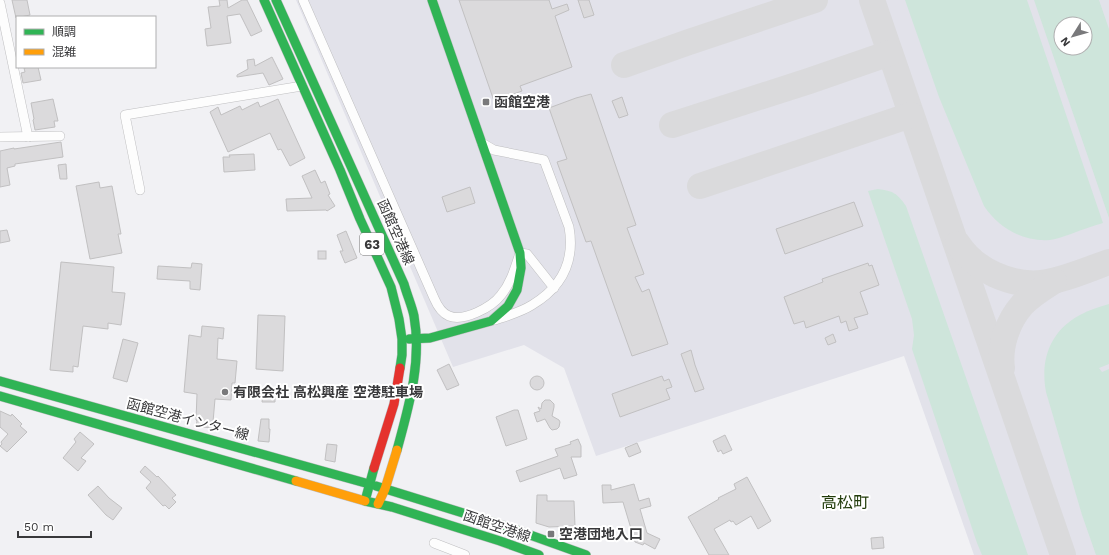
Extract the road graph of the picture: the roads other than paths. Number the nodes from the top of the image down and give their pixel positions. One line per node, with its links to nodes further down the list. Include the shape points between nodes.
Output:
1 (264, 0): 6 (main road, 函館空港線 / 63)
2 (276, 0): 16 (main road, 函館空港線 / 63, via 404,284 414,315)
3 (303, 0): 12 (street, via 438,307 455,318 485,309 496,301 504,290 514,272)
4 (432, 0): 10 (main road)
5 (0, 3): 9 (street)
6 (302, 86): 11 (street, via 125,115); 15 (main road, 函館空港線 / 63, via 391,287)
7 (60, 136): 9 (street)
8 (0, 137): 9 (street)
9 (28, 137)
10 (482, 143): 12 (main road); 13 (street, via 494,150 544,160 569,227 570,237 569,259)
11 (140, 190)
12 (520, 253): 13 (street, via 527,254); 14 (main road, via 521,268 517,290 508,306)
13 (554, 288): 14 (street, via 532,306)
14 (491, 321): 16 (main road, via 430,338)
15 (402, 339): 16 (main road); 19 (main road, 函館空港線 / 63, via 394,404)
16 (417, 339): 20 (main road, 函館空港線 / 63, via 416,369)
17 (0, 381): 19 (main road, 函館空港インター線)
18 (0, 396): 21 (main road, 函館空港インター線)
19 (369, 484): 20 (main road, 函館空港線); 21 (main road, 函館空港線 / 63)
20 (385, 488): 22 (main road, 函館空港線 / 63); 23 (main road, 函館空港線)
21 (365, 501): 22 (main road, 函館空港線)
22 (378, 504): 26 (main road, 函館空港線, via 430,518)
23 (534, 537): 26 (street); 27 (main road, 函館空港線)
24 (434, 543): 25 (street)
25 (459, 554)
26 (532, 554)
27 (586, 555)

